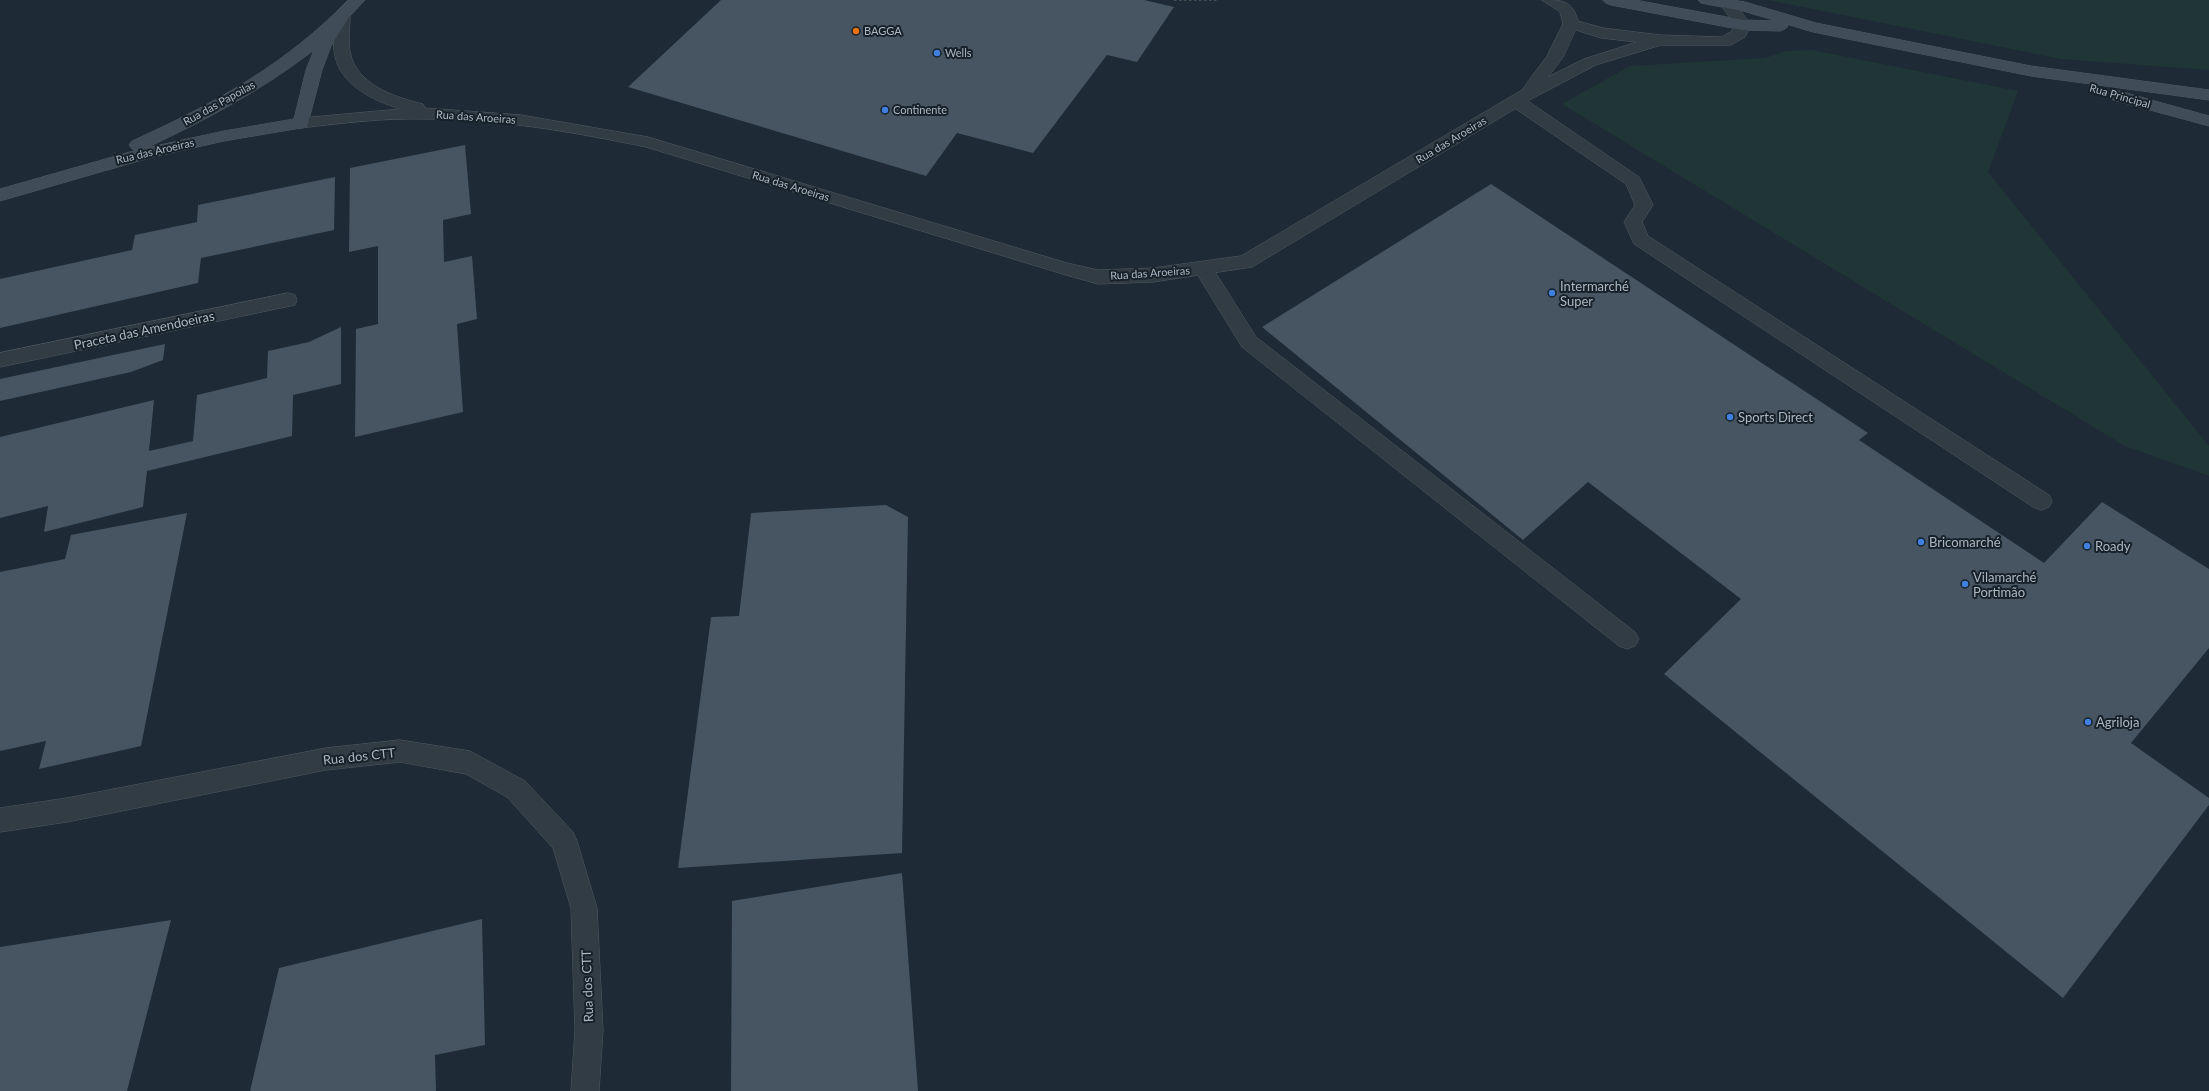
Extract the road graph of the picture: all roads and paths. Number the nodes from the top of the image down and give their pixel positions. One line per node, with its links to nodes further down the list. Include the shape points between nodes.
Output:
1 (357, 0): 9 (street, Rua das Papoilas)
2 (1174, 0): 3 (path, via 1172,2)
3 (1220, 0)
4 (1550, 0): 8 (street)
5 (1611, 0): 10 (street)
6 (1706, 0): 7 (street)
7 (1729, 4): 10 (street); 11 (street)
8 (1571, 11): 12 (street, via 1601,33); 15 (street, Rua das Aroeiras, via 1555,57)
9 (342, 16): 16 (street, via 344,59 351,73 367,87 386,98); 18 (street, Rua das Papoilas, via 323,46 314,70); 19 (street, Rua das Papoilas, via 288,62 239,94 194,119)
10 (1743, 25): 11 (street); 12 (street, via 1739,34 1725,42)
11 (1813, 27): 13 (street)
12 (1660, 40): 15 (street, Rua das Aroeiras, via 1590,62)
13 (2031, 71): 14 (street); 17 (street, Rua Principal)
14 (2209, 95)
15 (1522, 98): 21 (street, Rua das Aroeiras, via 1246,262); 24 (street, via 1633,181 1644,205 1633,222 1640,240)
16 (443, 114): 18 (street, Rua das Aroeiras, via 390,114); 21 (street, Rua das Aroeiras, via 532,121 648,142 1031,260 1098,277 1153,275)
17 (2209, 121)
18 (301, 123): 19 (street, Rua das Aroeiras, via 178,145)
19 (83, 169): 20 (street, Rua das Aroeiras)
20 (4, 193)
21 (1203, 269): 25 (street, via 1249,342)
22 (288, 300): 23 (street, Praceta das Amendoeiras)
23 (0, 360)
24 (2040, 501)
25 (1627, 639)
26 (67, 810): 27 (street, Rua dos CTT); 28 (street, Rua dos CTT); 29 (street, Rua dos CTT, via 326,759 400,751 470,763 516,789 564,841 584,908 589,1030)
27 (0, 820)
28 (0, 836)
29 (585, 1091)

